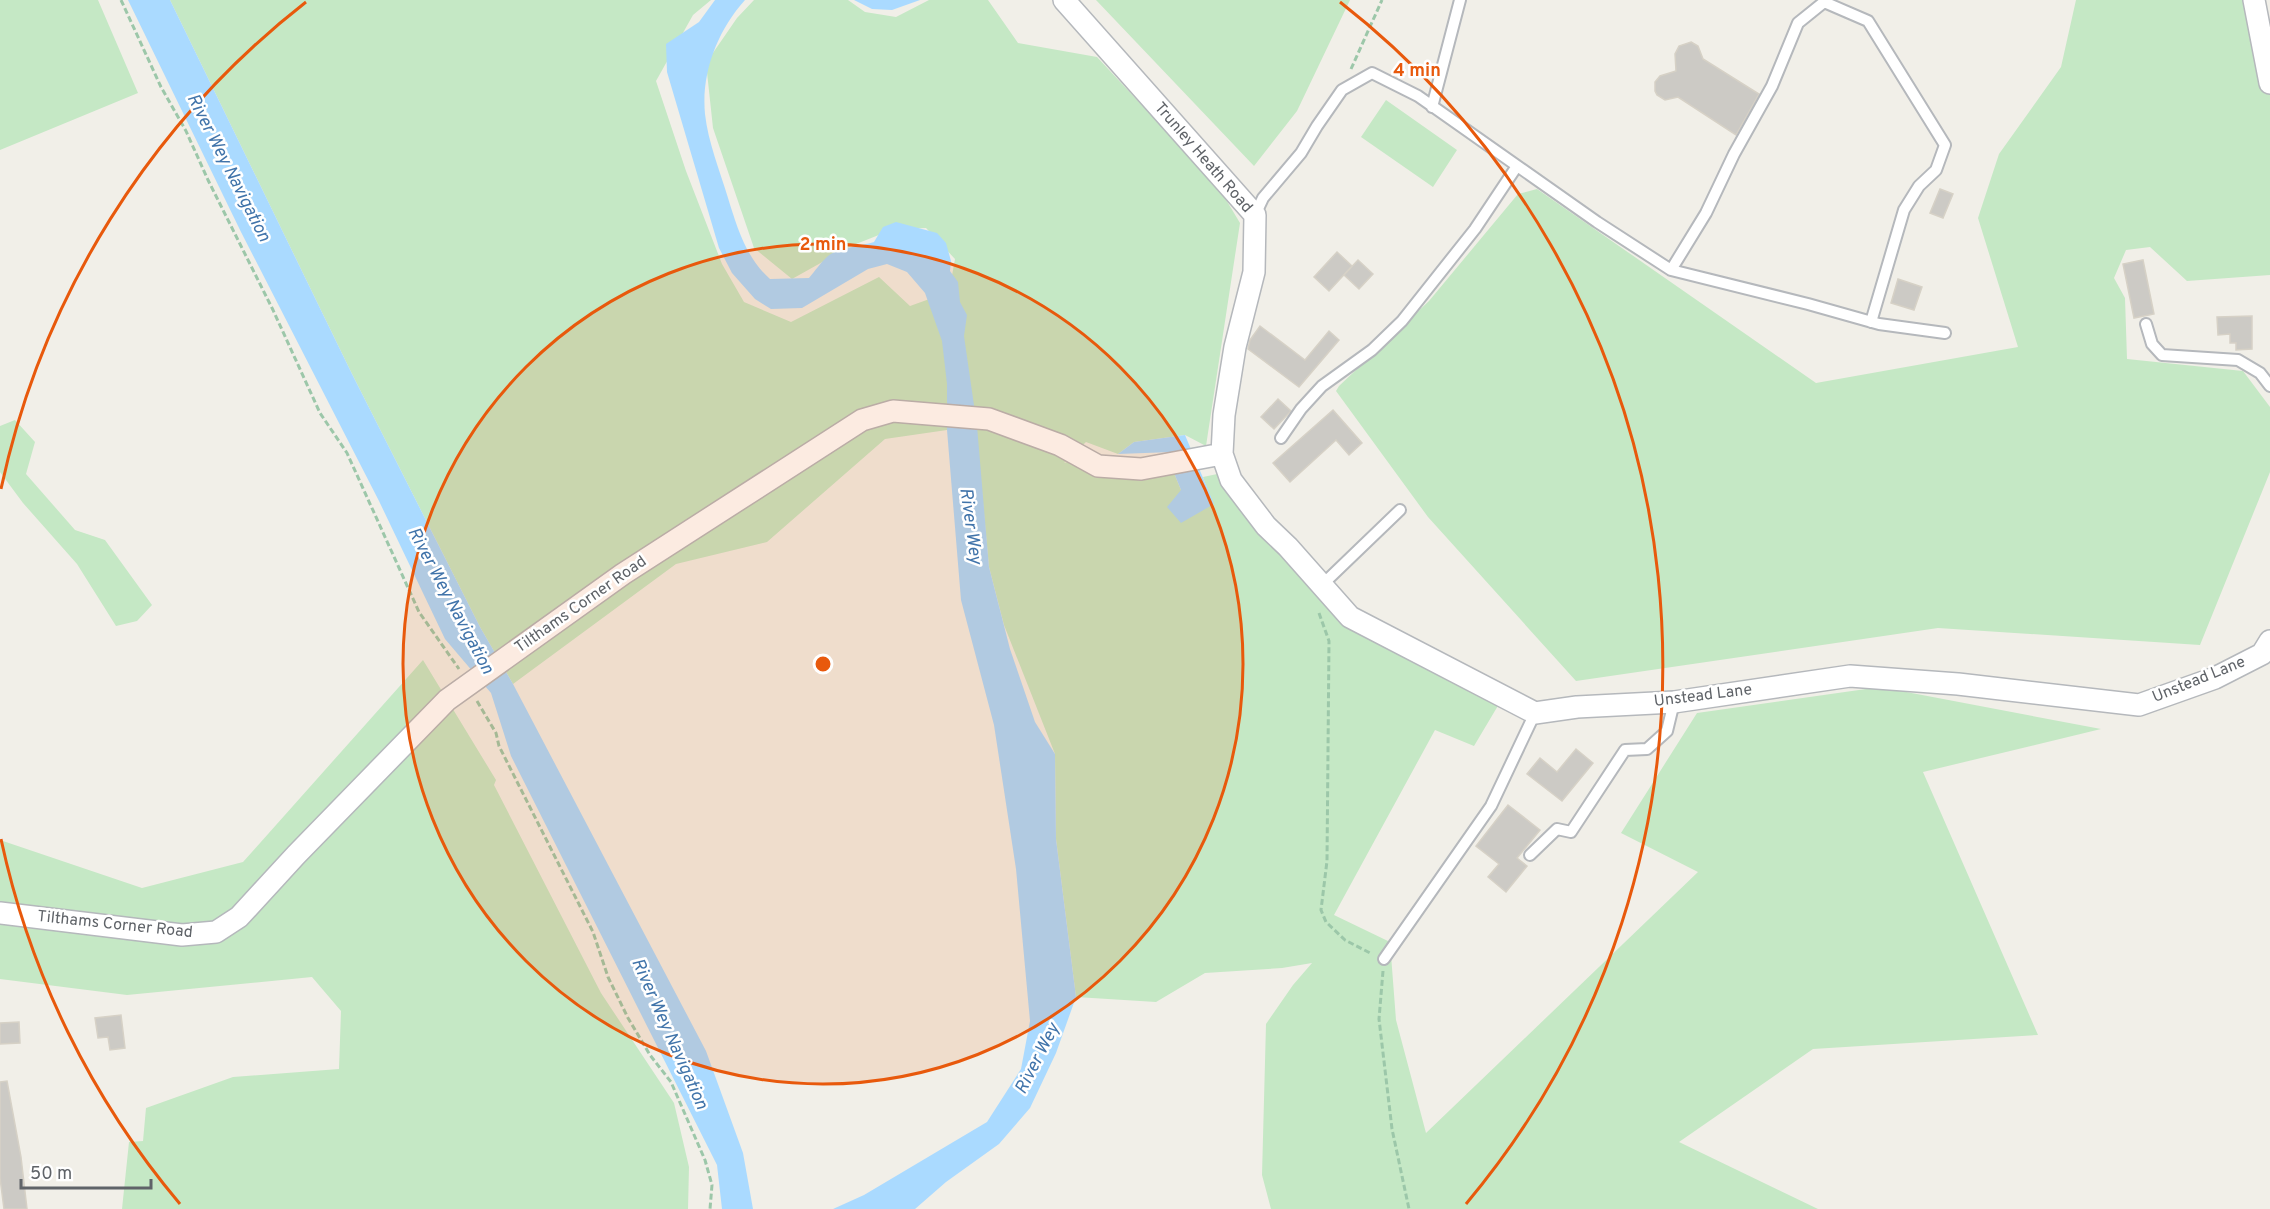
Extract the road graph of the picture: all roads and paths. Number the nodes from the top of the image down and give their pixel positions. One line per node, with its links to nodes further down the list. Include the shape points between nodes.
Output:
1 (121, 0): 23 (path, via 320,413 347,453 420,612)
2 (1064, 0): 11 (street, Trunley Heath Road)
3 (1382, 0): 8 (path)
4 (1460, 0): 9 (lane)
5 (2254, 0): 7 (street)
6 (1824, 1): 12 (lane, via 1798,23 1772,86 1706,213); 13 (lane, via 1868,21 1945,145 1936,170 1919,186 1904,210)
7 (2270, 83)
8 (1342, 90): 9 (lane, via 1372,73); 11 (lane)
9 (1432, 106): 10 (lane)
10 (1517, 166): 12 (lane); 17 (lane, via 1475,229 1402,321 1372,350 1322,386)
11 (1255, 215): 18 (street, Trunley Heath Road, via 1254,272 1235,347)
12 (1671, 270): 13 (lane)
13 (1871, 322): 15 (lane)
14 (2146, 324): 16 (lane, via 2152,344 2162,356 2238,360 2260,373)
15 (1945, 333)
16 (2270, 386)
17 (1281, 438)
18 (1222, 454): 20 (street, via 1231,480 1266,526); 23 (street, Tilthams Corner Road, via 1141,469 1098,466 1060,446 989,419 893,411 862,420 623,574)
19 (1400, 510): 20 (lane)
20 (1322, 585): 25 (street, via 1350,617)
21 (1319, 612): 28 (path, via 1329,641 1328,861 1321,910 1345,940)
22 (2270, 641): 24 (street, Unstead Lane, via 2262,654 2215,678 2139,705 1850,676)
23 (470, 684): 27 (street, Tilthams Corner Road, via 447,700 398,749 239,917 216,932 182,934); 29 (path, via 593,932 608,977 628,1018 671,1082 705,1160 712,1185)
24 (1674, 702): 25 (street, Unstead Lane); 26 (lane, via 1667,731 1647,749 1625,750 1571,832 1557,829)
25 (1535, 713): 28 (lane, via 1491,806)
26 (1530, 855)
27 (0, 913)
28 (1384, 959): 30 (path, via 1379,1018 1392,1129)
29 (710, 1209)
30 (1409, 1209)

